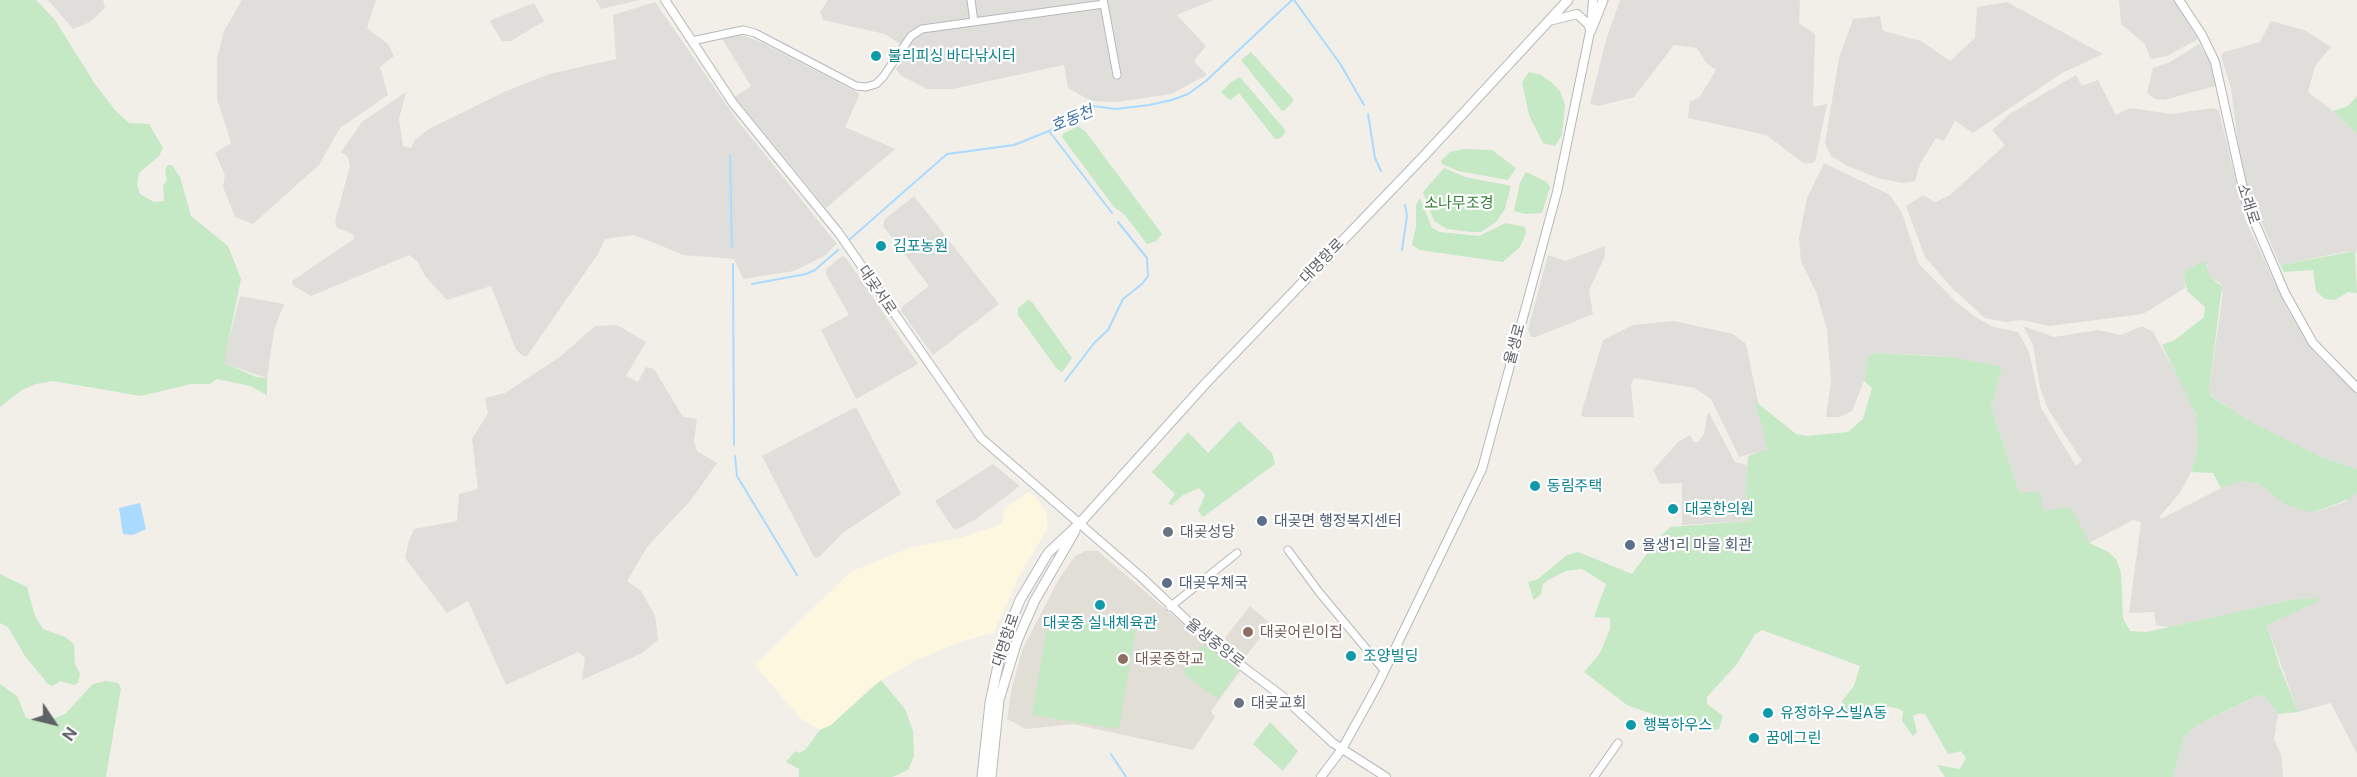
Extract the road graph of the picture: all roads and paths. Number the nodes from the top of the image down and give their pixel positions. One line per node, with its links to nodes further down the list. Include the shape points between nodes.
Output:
1 (665, 0): 11 (street, 대곶서로)
2 (971, 0): 8 (street)
3 (1568, 0): 9 (main road, 대명항로)
4 (1593, 0): 10 (street, 율생로)
5 (1603, 0): 10 (main road)
6 (2179, 0): 13 (street, 소래로, via 2215,62 2246,202 2285,293 2313,343)
7 (1104, 2): 8 (street); 12 (street)
8 (974, 22): 11 (street, via 915,32 883,77 866,87 856,86 749,32)
9 (1545, 22): 10 (street, via 1577,14); 14 (main road, 대명항로)
10 (1590, 30): 18 (street, 율생로, via 1557,192 1482,469)
11 (692, 41): 14 (street, 대곶서로, via 733,103 838,232 981,438)
12 (1117, 75)
13 (2357, 388)
14 (1079, 524): 17 (street, 율생중앙로); 21 (main road, 대명항로, via 1048,553 1008,627 994,674); 22 (main road, 대명항로, via 1035,600 1017,641 999,700)
15 (1288, 550): 18 (street)
16 (1237, 553): 17 (street)
17 (1170, 607): 20 (street, 율생중앙로)
18 (1384, 670): 20 (street, 율생로)
19 (1618, 743): 25 (street)
20 (1342, 749): 23 (street, 율생로); 24 (street, 율생중앙로)
21 (982, 777)
22 (991, 777)
23 (1321, 777)
24 (1386, 777)
25 (1594, 777)

